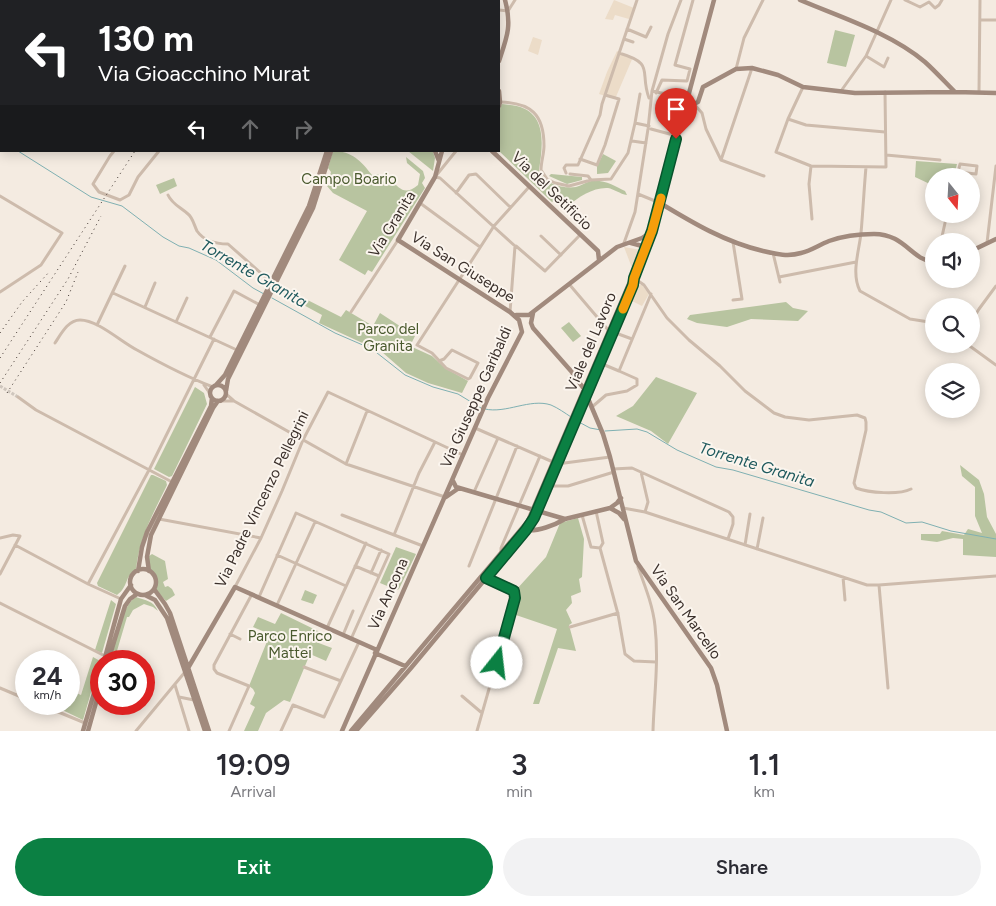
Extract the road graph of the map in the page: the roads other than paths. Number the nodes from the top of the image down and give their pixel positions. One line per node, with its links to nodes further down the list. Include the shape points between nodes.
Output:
1 (505, 0): 14 (main road)
2 (515, 0): 14 (street)
3 (637, 0): 18 (street)
4 (682, 0): 31 (street, via 668,34)
5 (693, 0): 36 (street, via 675,65 690,70 688,80 662,80)
6 (714, 0): 44 (main road, Viale del Lavoro)
7 (763, 0): 29 (street, via 744,38)
8 (800, 0): 19 (main road)
9 (890, 0): 19 (street)
10 (905, 0): 11 (street, via 920,7 929,2 935,8)
11 (942, 0)
12 (980, 0): 15 (street)
13 (500, 10): 14 (street)
14 (508, 12): 23 (main road, via 510,27)
15 (980, 20): 16 (street); 35 (street)
16 (996, 20)
17 (650, 27): 18 (street, via 646,36)
18 (627, 30): 20 (street)
19 (875, 32): 26 (street); 34 (main road, via 924,62)
20 (624, 39): 21 (street); 25 (street)
21 (633, 42)
22 (500, 43): 23 (street)
23 (504, 45): 24 (main road)
24 (500, 52)
25 (620, 52): 40 (street); 41 (street, via 638,59 646,69)
26 (866, 56): 27 (street, via 884,67); 32 (street)
27 (888, 58)
28 (752, 68): 29 (main road); 30 (main road, via 778,75); 61 (street)
29 (736, 69): 43 (main road, via 703,87 698,102)
30 (803, 87): 32 (main road); 45 (street)
31 (652, 91): 36 (street); 41 (street)
32 (841, 91): 33 (main road)
33 (886, 92): 34 (main road); 48 (street)
34 (955, 92): 35 (main road)
35 (979, 92): 37 (main road)
36 (656, 93): 39 (street)
37 (996, 93)
38 (640, 94): 46 (street)
39 (671, 95)
40 (605, 96): 60 (street, via 597,123); 60 (street, via 619,99 605,145 597,165)
41 (650, 100): 47 (street)
42 (500, 104): 70 (street, via 523,105 536,114 543,129 541,170 548,179 569,186)
43 (694, 104): 44 (main road); 61 (street, via 702,113)
44 (685, 108): 49 (main road, Viale del Lavoro)
45 (788, 118): 48 (street, via 806,124); 64 (street, via 776,152)
46 (635, 123): 47 (street); 50 (street)
47 (650, 128): 49 (street); 51 (street)
48 (886, 132): 59 (street)
49 (677, 136): 77 (main road, Viale del Lavoro)
50 (632, 141): 51 (street); 70 (street, via 611,179)
51 (646, 143): 74 (street)
52 (113, 152): 53 (street, via 93,184 99,192 120,200 129,195 138,177)
53 (159, 152)
54 (329, 152): 111 (main road, via 309,206)
55 (435, 152): 63 (main road)
56 (442, 152): 63 (main road)
57 (455, 152): 69 (street, Via Granita)
58 (493, 152): 72 (main road, Via del Setificio)
59 (886, 155): 62 (street); 66 (street, via 886,167)
60 (580, 159): 70 (street, via 578,165 569,164 564,166 564,170 588,176)
61 (721, 160): 68 (street)
62 (940, 160)
63 (439, 161): 69 (main road)
64 (811, 166): 66 (street); 80 (street)
65 (996, 166): 71 (street)
66 (866, 167): 83 (street)
67 (958, 172): 67 (street, via 960,164 976,166 976,174)
68 (764, 176)
69 (435, 177): 73 (street); 78 (main road, Via Granita)
70 (591, 180)
71 (995, 182): 92 (street)
72 (529, 187): 79 (street); 85 (main road, Via del Setificio)
73 (456, 193): 79 (street, via 469,175 476,174); 81 (street)
74 (638, 194): 77 (street); 86 (street)
75 (168, 195): 111 (street, via 189,214 202,236 217,244 228,244)
76 (0, 196): 113 (street, via 62,233 41,265)
77 (660, 203): 82 (main road, Viale del Lavoro); 90 (main road)
78 (420, 204): 88 (main road, Via Granita); 96 (street)
79 (510, 207): 81 (street)
80 (812, 219)
81 (494, 226): 93 (street); 96 (street)
82 (652, 231): 89 (main road); 94 (main road, Viale del Lavoro)
83 (861, 235): 99 (main road, via 828,241 793,255); 101 (main road, via 892,236); 103 (street)
84 (541, 236): 100 (street)
85 (580, 236): 97 (main road, Via del Setificio); 100 (street)
86 (628, 236): 89 (street); 91 (street)
87 (996, 239): 92 (main road)
88 (398, 240): 107 (main road, Via San Giuseppe); 121 (street, Via Granita)
89 (633, 241): 91 (main road)
90 (733, 242): 99 (main road); 117 (street, via 742,298)
91 (624, 243): 94 (main road); 98 (main road)
92 (987, 244): 95 (main road)
93 (515, 246): 100 (street, via 545,271); 122 (street)
94 (646, 247): 106 (main road, Viale del Lavoro)
95 (980, 247)
96 (480, 248): 107 (street)
97 (595, 249): 98 (main road, Via del Setificio); 102 (main road, Via del Setificio)
98 (612, 250): 102 (main road)
99 (773, 253): 105 (street)
100 (561, 255)
101 (925, 259)
102 (599, 260): 110 (main road)
103 (856, 262): 105 (street); 124 (street, via 860,291 910,319)
104 (125, 266): 114 (street)
105 (779, 277): 108 (street)
106 (634, 278): 115 (street); 128 (main road, Viale del Lavoro)
107 (460, 280): 122 (main road, Via San Giuseppe); 135 (street, via 417,345)
108 (780, 282)
109 (155, 283): 119 (street)
110 (569, 284): 123 (main road); 128 (street)
111 (271, 286): 118 (main road)
112 (996, 286): 120 (street)
113 (0, 292)
114 (112, 293): 119 (street); 126 (street)
115 (651, 293): 131 (street); 170 (street, via 667,318 689,340 774,413 809,420 857,415 865,418 866,430 854,486 902,493)
116 (187, 298): 125 (street)
117 (733, 300)
118 (263, 302): 130 (street, via 234,291); 133 (main road); 143 (main road, via 228,379)
119 (145, 307): 125 (street)
120 (980, 307)
121 (351, 312)
122 (512, 313): 123 (main road, Via Giuseppe Garibaldi, via 526,316); 129 (main road, Via Giuseppe Garibaldi, via 520,320)
123 (533, 313): 127 (main road)
124 (925, 321)
125 (176, 322): 130 (street)
126 (97, 325): 132 (street, via 80,320 72,322); 139 (street, via 136,350)
127 (533, 328): 129 (main road); 142 (main road)
128 (611, 331): 131 (street); 136 (main road, Viale del Lavoro); 142 (main road, Viale del Lavoro)
129 (522, 332): 152 (main road, Via Giuseppe Garibaldi)
130 (212, 338): 133 (street); 139 (street)
131 (632, 339): 138 (street)
132 (55, 342)
133 (238, 350): 141 (main road, via 226,375)
134 (979, 353): 137 (street)
135 (439, 361): 135 (street, via 468,379 478,363 452,350)
136 (600, 363): 138 (street); 144 (main road, Viale del Lavoro)
137 (996, 365)
138 (619, 371): 149 (street, via 637,379 637,385 627,391 606,395)
139 (194, 379): 140 (street); 162 (street)
140 (201, 382): 141 (street); 146 (street)
141 (215, 386): 143 (main road, via 221,385); 146 (main road, via 211,391)
142 (584, 389): 144 (main road); 151 (main road, Viale del Lavoro)
143 (226, 392): 147 (main road); 148 (street)
144 (586, 396): 149 (main road); 151 (main road, Viale del Lavoro)
145 (18, 397): 162 (street, via 36,410)
146 (212, 397): 147 (main road); 166 (main road)
147 (220, 401): 148 (street); 186 (main road, via 213,408)
148 (234, 401): 154 (street)
149 (592, 407): 159 (main road)
150 (367, 411): 154 (street, Via Padre Vincenzo Pellegrini, via 328,392); 155 (street); 161 (street)
151 (577, 412): 160 (main road, Viale del Lavoro)
152 (476, 428): 153 (street); 157 (main road, Via Giuseppe Garibaldi)
153 (498, 438): 156 (street); 171 (street)
154 (303, 440): 161 (street); 193 (street, Via Padre Vincenzo Pellegrini)
155 (435, 442): 157 (street); 167 (street)
156 (517, 446): 158 (street); 173 (street)
157 (464, 455): 165 (main road, Via Giuseppe Garibaldi)
158 (540, 456): 160 (street); 175 (street)
159 (610, 456): 160 (street); 163 (main road)
160 (555, 463): 168 (main road, Viale del Lavoro); 178 (main road, Viale del Lavoro)
161 (346, 464): 167 (street)
162 (149, 470): 166 (street); 217 (street)
163 (614, 471): 164 (street, via 632,468); 168 (street, via 568,486); 174 (main road)
164 (642, 472): 181 (street, via 648,502); 194 (street, via 728,512 733,517 733,524)
165 (453, 481): 169 (main road); 172 (main road, Via Ancona)
166 (172, 482): 208 (main road, via 147,532)
167 (415, 486): 172 (street); 191 (street)
168 (548, 486): 178 (main road, Viale del Lavoro)
169 (459, 488): 171 (main road); 172 (main road)
170 (911, 489)
171 (474, 492): 173 (main road)
172 (445, 497): 198 (main road, Via Ancona)
173 (495, 498): 175 (main road); 207 (street)
174 (620, 498): 176 (main road); 177 (main road)
175 (518, 505): 178 (main road); 202 (street)
176 (610, 508): 179 (main road); 180 (main road)
177 (623, 508): 179 (main road); 181 (street); 189 (main road, Via San Marcello)
178 (535, 510): 187 (main road); 190 (main road, Viale del Lavoro); 202 (main road, Viale del Lavoro)
179 (615, 510): 189 (main road)
180 (596, 511): 184 (main road); 199 (street, via 603,544)
181 (645, 512): 194 (street)
182 (750, 514): 197 (street)
183 (342, 515): 191 (street)
184 (581, 515): 187 (main road); 199 (street, via 591,547)
185 (763, 518): 200 (street)
186 (159, 519): 193 (street); 209 (main road, via 148,549)
187 (565, 519): 190 (main road)
188 (315, 521): 195 (street); 203 (street, via 296,513); 205 (street)
189 (626, 522): 204 (main road, Via San Marcello)
190 (526, 530): 214 (main road, Viale del Lavoro)
191 (394, 535): 198 (street)
192 (0, 538): 196 (street, via 20,536)
193 (261, 538): 221 (street, Via Padre Vincenzo Pellegrini)
194 (728, 539): 197 (street)
195 (366, 543): 201 (street); 206 (street)
196 (15, 545): 211 (street); 217 (street)
197 (745, 545): 200 (street)
198 (423, 546): 244 (main road, Via Ancona)
199 (600, 548): 233 (street)
200 (757, 549): 215 (street)
201 (381, 550): 210 (street); 212 (street, via 389,554)
202 (501, 553): 246 (main road, Viale del Lavoro)
203 (277, 555): 205 (street); 227 (street)
204 (636, 561): 216 (main road, Via San Marcello); 223 (street)
205 (296, 564): 220 (street); 231 (street)
206 (355, 566): 210 (street); 220 (street)
207 (469, 566)
208 (138, 571): 209 (main road); 218 (main road, via 132,576)
209 (149, 571): 222 (main road, via 155,577)
210 (370, 573): 212 (street)
211 (0, 574)
212 (379, 576): 239 (street)
213 (996, 576): 219 (street)
214 (486, 578): 258 (street, via 514,591 515,598); 274 (main road, Viale del Lavoro)
215 (843, 578): 219 (street); 229 (street)
216 (650, 580): 223 (street); 277 (main road, Via San Marcello, via 711,668)
217 (88, 584): 228 (street)
218 (130, 585): 224 (main road); 228 (main road)
219 (879, 585): 252 (street)
220 (346, 586): 235 (street)
221 (236, 587): 225 (main road); 248 (main road, Via Padre Vincenzo Pellegrini)
222 (154, 589): 226 (main road); 248 (main road, via 170,614)
223 (646, 589): 245 (street, via 655,625)
224 (137, 594): 226 (main road); 242 (main road, via 126,606)
225 (252, 594): 227 (main road); 236 (street)
226 (145, 595): 248 (main road, via 155,600 164,612)
227 (259, 597): 231 (main road)
228 (121, 599): 241 (main road)
229 (844, 600)
230 (0, 603): 243 (street)
231 (277, 605): 235 (main road)
232 (353, 611): 237 (street)
233 (618, 613): 234 (street); 245 (street, via 627,658)
234 (570, 627)
235 (327, 628): 237 (main road)
236 (230, 634): 238 (street); 270 (street, via 214,669 249,686)
237 (343, 635): 239 (main road)
238 (240, 638)
239 (351, 638): 240 (main road)
240 (359, 642): 244 (main road); 249 (street)
241 (107, 650)
242 (112, 650)
243 (90, 651)
244 (376, 652): 246 (main road); 261 (main road, Via Ancona)
245 (656, 662): 276 (street)
246 (406, 666): 262 (main road, Viale del Lavoro)
247 (304, 667): 249 (street)
248 (186, 670): 250 (street, Via Padre Vincenzo Pellegrini); 256 (main road); 269 (main road)
249 (341, 681): 271 (street, via 324,717 293,705)
250 (175, 684): 255 (street); 266 (street, Via Padre Vincenzo Pellegrini)
251 (0, 688): 253 (street)
252 (888, 688)
253 (15, 694)
254 (462, 696): 258 (street)
255 (178, 697): 256 (street); 267 (street)
256 (194, 700): 268 (main road)
257 (90, 706): 263 (main road)
258 (482, 713): 275 (street)
259 (66, 715): 263 (street)
260 (93, 715): 265 (main road)
261 (348, 717): 262 (main road); 272 (main road, Via Ancona)
262 (358, 722): 273 (main road, Viale del Lavoro)
263 (85, 723): 264 (main road)
264 (83, 731)
265 (88, 731)
266 (136, 731)
267 (188, 731)
268 (205, 731)
269 (209, 731)
270 (229, 731)
271 (281, 731)
272 (342, 731)
273 (351, 731)
274 (356, 731)
275 (477, 731)
276 (653, 731)
277 (727, 731)

